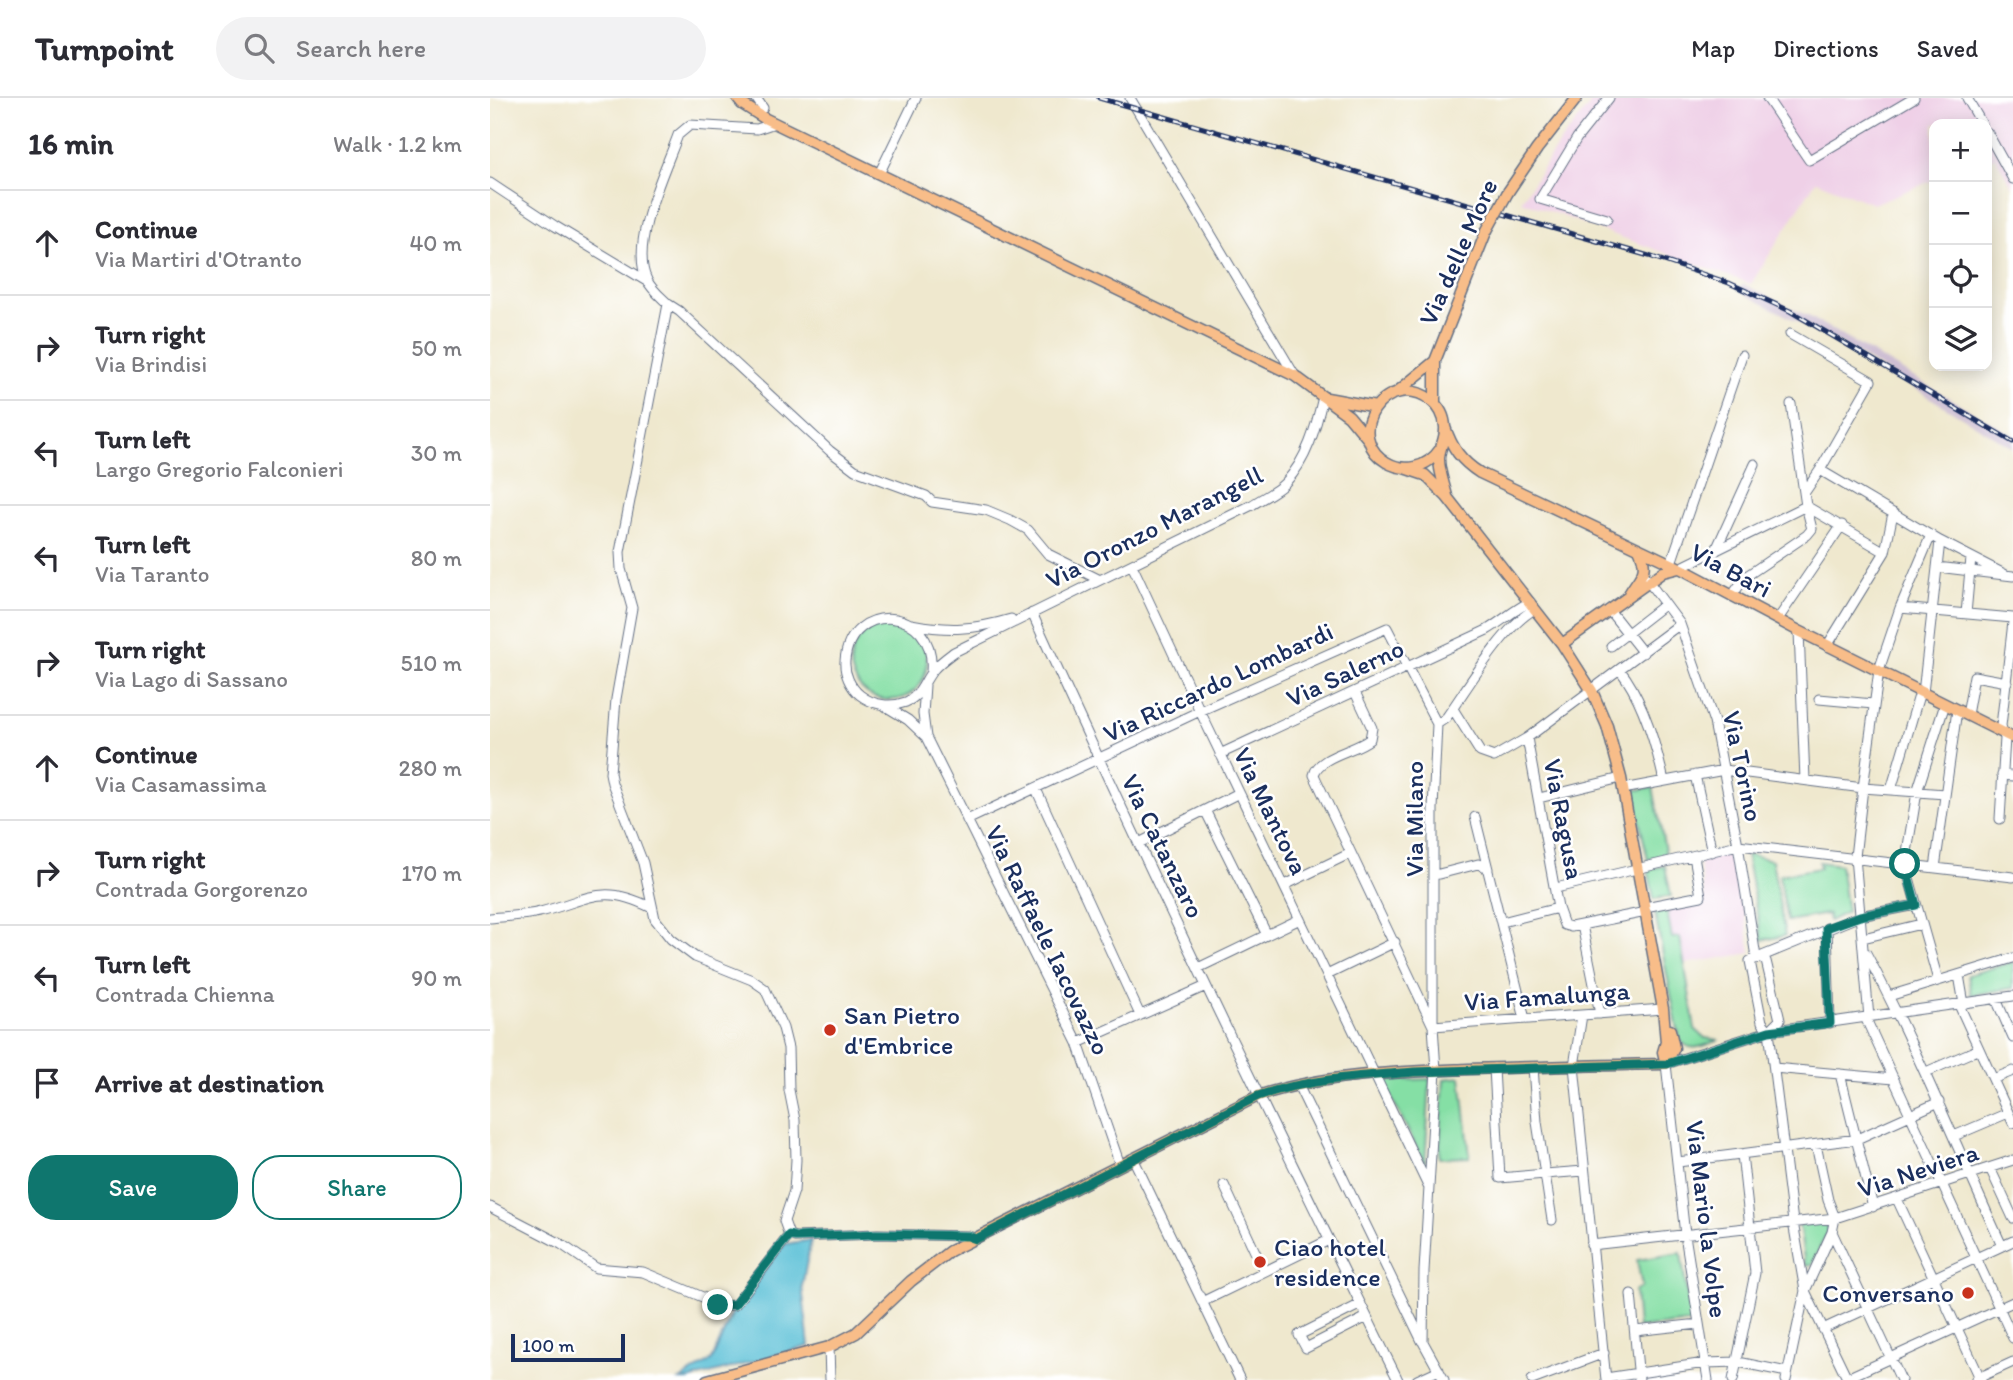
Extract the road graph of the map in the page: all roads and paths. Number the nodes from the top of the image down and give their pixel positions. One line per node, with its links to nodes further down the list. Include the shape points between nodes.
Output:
1 (737, 98): 11 (main road)
2 (745, 98): 11 (main road)
3 (756, 98): 11 (street)
4 (916, 98): 15 (street)
5 (1130, 98): 24 (street)
6 (1577, 98): 23 (main road, Via delle More, bridge, via 1537,149 1486,232)
7 (1609, 98): 18 (street, via 1577,138 1541,199)
8 (1767, 98): 9 (street, via 1809,160)
9 (1914, 98)
10 (1967, 98): 12 (street)
11 (763, 113): 13 (main road)
12 (1979, 119)
13 (775, 123): 15 (main road); 19 (street, via 757,129 690,125 677,135 647,222 642,263)
14 (1992, 141): 16 (street)
15 (879, 174): 24 (main road)
16 (2013, 179)
17 (490, 183): 19 (street)
18 (1607, 219)
19 (648, 282): 20 (street)
20 (668, 304): 52 (street, via 855,470 932,502 971,507 1010,520 1028,530 1048,554); 127 (street, via 620,552 632,608 616,699 610,773 643,863)
21 (1790, 334): 35 (street, via 1871,381)
22 (1742, 355): 49 (street)
23 (1435, 361): 25 (main road); 27 (main road)
24 (1295, 376): 26 (main road)
25 (1397, 392): 27 (main road, via 1418,393); 29 (main road)
26 (1323, 397): 29 (main road); 31 (main road, via 1349,416); 47 (street, Via Oronzo Marangell, via 1304,456 1284,484)
27 (1435, 404): 30 (main road)
28 (1791, 404): 36 (street)
29 (1376, 407): 31 (main road, via 1370,417)
30 (1445, 427): 32 (main road); 43 (main road, Via Bari, via 1464,463)
31 (1369, 440): 34 (main road, via 1382,460)
32 (1441, 447): 34 (main road, via 1427,462); 37 (main road, via 1438,458)
33 (1755, 464): 44 (street)
34 (1404, 468): 37 (main road, via 1425,475)
35 (1820, 470): 36 (street); 39 (street)
36 (1805, 492): 38 (street)
37 (1447, 497): 54 (main road)
38 (1806, 506): 40 (street); 44 (street); 53 (street, via 1810,532 1745,577)
39 (1893, 513): 41 (street); 45 (street)
40 (1842, 525): 45 (street); 61 (street)
41 (1931, 535): 42 (street); 56 (street)
42 (1940, 541): 46 (street); 48 (street)
43 (1639, 549): 49 (main road, Via Bari); 49 (main road)
44 (1715, 551): 49 (street)
45 (1885, 552): 71 (street)
46 (1971, 558): 50 (street); 51 (street)
47 (1132, 565): 52 (street, Via Oronzo Marangell); 87 (street, Via Mantova)
48 (1937, 567): 50 (street); 58 (street)
49 (1662, 571): 53 (main road, Via Bari); 55 (street, Via Torino, via 1658,594); 57 (main road)
50 (1970, 571): 51 (street); 60 (street)
51 (2010, 576)
52 (1100, 580): 59 (street, Via Oronzo Marangell)
53 (1732, 596): 61 (main road, Via Bari)
54 (1530, 602): 65 (street, Via Salerno); 68 (street, Via Milano, via 1530,612); 69 (main road)
55 (1665, 604): 64 (street, Via Torino); 67 (street)
56 (1900, 608): 58 (street); 75 (street)
57 (1609, 610): 67 (street); 69 (main road)
58 (1932, 611): 60 (street); 81 (street)
59 (1032, 613): 63 (street, via 962,630); 76 (street, via 954,652); 94 (street, Via Catanzaro)
60 (1966, 614): 62 (street)
61 (1778, 619): 66 (main road, Via Bari)
62 (2013, 620): 77 (street)
63 (910, 624): 76 (street, via 929,645); 85 (street, via 895,619 871,622 860,628 846,651 845,666 857,692)
64 (1680, 624): 72 (street); 95 (street, Via Torino, via 1714,722)
65 (1487, 630): 68 (street); 73 (street, Via Salerno)
66 (1799, 631): 71 (main road, Via Bari); 99 (street)
67 (1628, 633): 70 (street); 72 (street)
68 (1503, 638): 86 (street, Via Milano)
69 (1562, 644): 79 (main road)
70 (1611, 646)
71 (1827, 646): 75 (main road, Via Bari)
72 (1643, 653): 74 (street)
73 (1407, 668): 80 (street, Via Salerno); 87 (street, Via Riccardo Lombardi, via 1387,628); 89 (street, Via Riccardo Lombardi)
74 (1620, 670): 79 (street); 100 (street, via 1648,725)
75 (1878, 670): 81 (main road, Via Bari); 83 (street)
76 (931, 673): 78 (street)
77 (2007, 682): 88 (street, via 1974,676); 90 (street, via 2001,726)
78 (925, 685): 85 (street, via 907,701); 91 (street, via 922,715)
79 (1592, 691): 92 (street); 101 (main road, via 1607,726)
80 (1354, 692): 93 (street, Via Salerno); 116 (street, via 1372,728 1370,738 1323,762 1314,775)
81 (1922, 692): 84 (main road, Via Bari); 104 (street)
82 (1819, 699): 83 (street)
83 (1874, 704): 102 (street)
84 (1945, 704): 88 (main road, Via Bari); 105 (street)
85 (883, 705): 91 (street)
86 (1452, 709): 89 (street, Via Milano); 92 (street, via 1486,756 1494,757)
87 (1200, 711): 93 (street, Via Mantova); 94 (street, Via Riccardo Lombardi)
88 (1962, 712): 90 (main road, Via Bari); 107 (street)
89 (1437, 724): 123 (street, Via Milano)
90 (2009, 736): 97 (street)
91 (926, 737): 112 (street, Via Raffaele Iacovazzo)
92 (1527, 738): 108 (street, Via Ragusa)
93 (1220, 754): 106 (street, Via Mantova)
94 (1098, 759): 103 (street, Via Riccardo Lombardi); 113 (street, Via Catanzaro)
95 (1724, 770): 96 (street); 99 (street); 114 (street, Via Torino)
96 (1695, 775): 100 (street); 115 (street)
97 (2003, 775): 98 (street); 111 (street)
98 (2013, 776)
99 (1805, 780): 102 (street)
100 (1664, 781): 101 (street)
101 (1622, 784): 108 (street); 120 (main road)
102 (1863, 788): 104 (street); 118 (street)
103 (1036, 789): 112 (street, Via Riccardo Lombardi); 155 (street)
104 (1891, 790): 105 (street)
105 (1917, 792): 107 (street); 119 (street)
106 (1240, 793): 109 (street); 125 (street, Via Mantova)
107 (1945, 794): 121 (street)
108 (1539, 798): 126 (street, Via Ragusa)
109 (1205, 810): 113 (street); 138 (street)
110 (1475, 817): 122 (street)
111 (2000, 819)
112 (967, 820): 163 (street, Via Raffaele Iacovazzo)
113 (1139, 843): 143 (street, Via Catanzaro)
114 (1738, 845): 115 (street); 118 (street); 141 (street, Via Torino)
115 (1712, 852): 117 (street)
116 (1351, 853): 125 (street); 139 (street)
117 (1694, 856): 120 (street); 130 (street, via 1701,895)
118 (1855, 857): 119 (street); 131 (street)
119 (1905, 864): 121 (street); 128 (street)
120 (1638, 868): 126 (street); 130 (main road)
121 (1935, 868): 124 (street)
122 (1488, 871): 123 (street, via 1478,864); 134 (street)
123 (1435, 875): 160 (street, Via Milano)
124 (2013, 877)
125 (1284, 885): 133 (street, Via Mantova)
126 (1556, 888): 129 (street, Via Ragusa)
127 (651, 904): 132 (street, via 603,892 539,912); 210 (street, via 655,919 671,939 695,957 765,989 783,1028 795,1120 794,1191 784,1221)
128 (1916, 905): 131 (street); 135 (street)
129 (1558, 908): 134 (street); 136 (street, via 1564,925)
130 (1645, 910): 136 (street); 152 (main road)
131 (1860, 916): 137 (street); 140 (street)
132 (490, 918)
133 (1300, 919): 138 (street); 144 (street, Via Mantova)
134 (1502, 922): 158 (street)
135 (1921, 924): 140 (street); 146 (street)
136 (1583, 925): 153 (street)
137 (1826, 928): 141 (street); 159 (street)
138 (1267, 935): 143 (street)
139 (1395, 942): 144 (street); 160 (street)
140 (1863, 943): 148 (street); 157 (street)
141 (1756, 957): 161 (street, via 1749,961 1762,1022); 161 (street, via 1766,961 1780,1020)
142 (2013, 958): 145 (street)
143 (1198, 968): 147 (street, Via Catanzaro)
144 (1327, 975): 176 (street, Via Mantova)
145 (1959, 975): 146 (street); 151 (street)
146 (1938, 980): 148 (street)
147 (1206, 986): 155 (street); 180 (street, Via Catanzaro)
148 (1889, 996): 154 (street)
149 (2013, 996): 150 (street)
150 (1996, 999): 151 (street); 162 (street)
151 (1961, 1004): 154 (street); 165 (street)
152 (1663, 1009): 153 (street, Via Famalunga); 164 (main road); 167 (main road)
153 (1600, 1014): 156 (street, Via Famalunga)
154 (1899, 1014): 157 (street); 174 (street)
155 (1140, 1015): 163 (street)
156 (1582, 1015): 158 (street, Via Famalunga); 168 (street)
157 (1868, 1018): 159 (street); 177 (street)
158 (1525, 1019): 160 (street, Via Famalunga)
159 (1830, 1023): 161 (street)
160 (1433, 1026): 172 (street, Via Milano)
161 (1769, 1031): 166 (street); 170 (street)
162 (2013, 1038)
163 (1078, 1043): 193 (street, Via Raffaele Iacovazzo)
164 (1674, 1048): 166 (street); 167 (main road)
165 (1979, 1049): 174 (street); 178 (street)
166 (1693, 1056): 167 (street)
167 (1667, 1064): 168 (main road); 192 (street, Via Mario la Volpe)
168 (1574, 1066): 169 (main road); 195 (street)
169 (1533, 1067): 171 (main road); 196 (street)
170 (1774, 1068): 175 (street); 188 (street)
171 (1494, 1069): 172 (main road); 196 (street, via 1500,1178)
172 (1436, 1070): 176 (main road); 200 (street, Via Milano)
173 (2013, 1071): 178 (street)
174 (1926, 1072): 181 (street)
175 (1840, 1074): 177 (street); 186 (street)
176 (1374, 1075): 179 (main road); 200 (street, Via Mantova)
177 (1894, 1079): 183 (street)
178 (1993, 1079): 182 (street)
179 (1298, 1085): 180 (main road); 233 (street)
180 (1258, 1096): 190 (main road); 213 (street, Via Catanzaro)
181 (1939, 1102): 183 (street); 185 (street)
182 (2008, 1113): 184 (street); 185 (street)
183 (1910, 1115): 186 (street); 198 (street)
184 (2013, 1123)
185 (1954, 1136): 197 (street)
186 (1857, 1139): 187 (street); 203 (street)
187 (1816, 1145): 188 (street); 204 (street)
188 (1786, 1149): 189 (street); 207 (street)
189 (1742, 1154): 192 (street); 208 (street)
190 (1133, 1158): 193 (main road); 222 (street)
191 (2013, 1160): 194 (street, Via Neviera)
192 (1678, 1162): 211 (street, Via Mario la Volpe)
193 (1121, 1165): 212 (main road)
194 (1990, 1168): 197 (street, Via Neviera); 205 (street)
195 (1584, 1171): 196 (street); 215 (street)
196 (1545, 1174): 206 (street)
197 (1969, 1175): 198 (street, Via Neviera); 216 (street)
198 (1942, 1184): 201 (street, Via Neviera); 217 (street)
199 (1224, 1185): 218 (street)
200 (1430, 1189): 233 (street, Via Milano)
201 (1897, 1199): 203 (street, Via Neviera); 219 (street)
202 (490, 1207): 210 (street, via 596,1268 643,1272 724,1306 734,1305)
203 (1873, 1207): 204 (street, Via Neviera)
204 (1835, 1218): 207 (street, Via Neviera); 209 (street)
205 (2013, 1218)
206 (1552, 1220)
207 (1793, 1222): 208 (street, Via Neviera); 220 (street)
208 (1750, 1227): 211 (street, Via Neviera); 237 (street, via 1755,1273)
209 (1832, 1232): 220 (street); 225 (street)
210 (789, 1235): 212 (street)
211 (1685, 1235): 215 (street, Via Neviera); 228 (street, Via Mario la Volpe)
212 (976, 1239): 234 (main road, via 931,1264 856,1333)
213 (1329, 1240): 218 (street); 224 (street, Via Catanzaro)
214 (2013, 1241): 216 (street)
215 (1591, 1245): 235 (street)
216 (2002, 1246): 217 (street)
217 (1976, 1258): 219 (street); 226 (street)
218 (1264, 1271): 222 (street)
219 (1934, 1278): 225 (street); 229 (street)
220 (1805, 1291): 230 (street); 243 (street)
221 (1631, 1294): 231 (street)
222 (1202, 1302): 249 (street)
223 (2013, 1302): 226 (street)
224 (1361, 1304): 227 (street, Via Catanzaro); 227 (street, via 1299,1335 1306,1348)
225 (1868, 1308): 230 (street); 236 (street)
226 (1999, 1308): 229 (street); 232 (street)
227 (1367, 1317): 250 (street, Via Catanzaro)
228 (1699, 1324): 231 (street); 239 (street, Via Mario la Volpe)
229 (1957, 1327): 236 (street); 246 (street)
230 (1823, 1329): 245 (street)
231 (1635, 1331): 242 (street)
232 (2013, 1338)
233 (1423, 1342): 240 (street)
234 (829, 1347): 247 (main road); 248 (street)
235 (1604, 1353): 241 (street); 244 (street)
236 (1891, 1358): 245 (street); 256 (street)
237 (1738, 1362): 239 (street); 243 (street); 255 (street)
238 (2013, 1362): 246 (street)
239 (1705, 1363): 242 (street); 254 (street, Via Mario la Volpe)
240 (1438, 1370): 251 (street); 252 (street)
241 (1556, 1375): 253 (street)
242 (1639, 1376): 244 (street)
243 (1787, 1376)
244 (1606, 1379)
245 (1847, 1379)
246 (1978, 1379)
247 (707, 1380)
248 (830, 1380)
249 (1240, 1380)
250 (1398, 1380)
251 (1417, 1380)
252 (1444, 1380)
253 (1532, 1380)
254 (1708, 1380)
255 (1733, 1380)
256 (1901, 1380)

